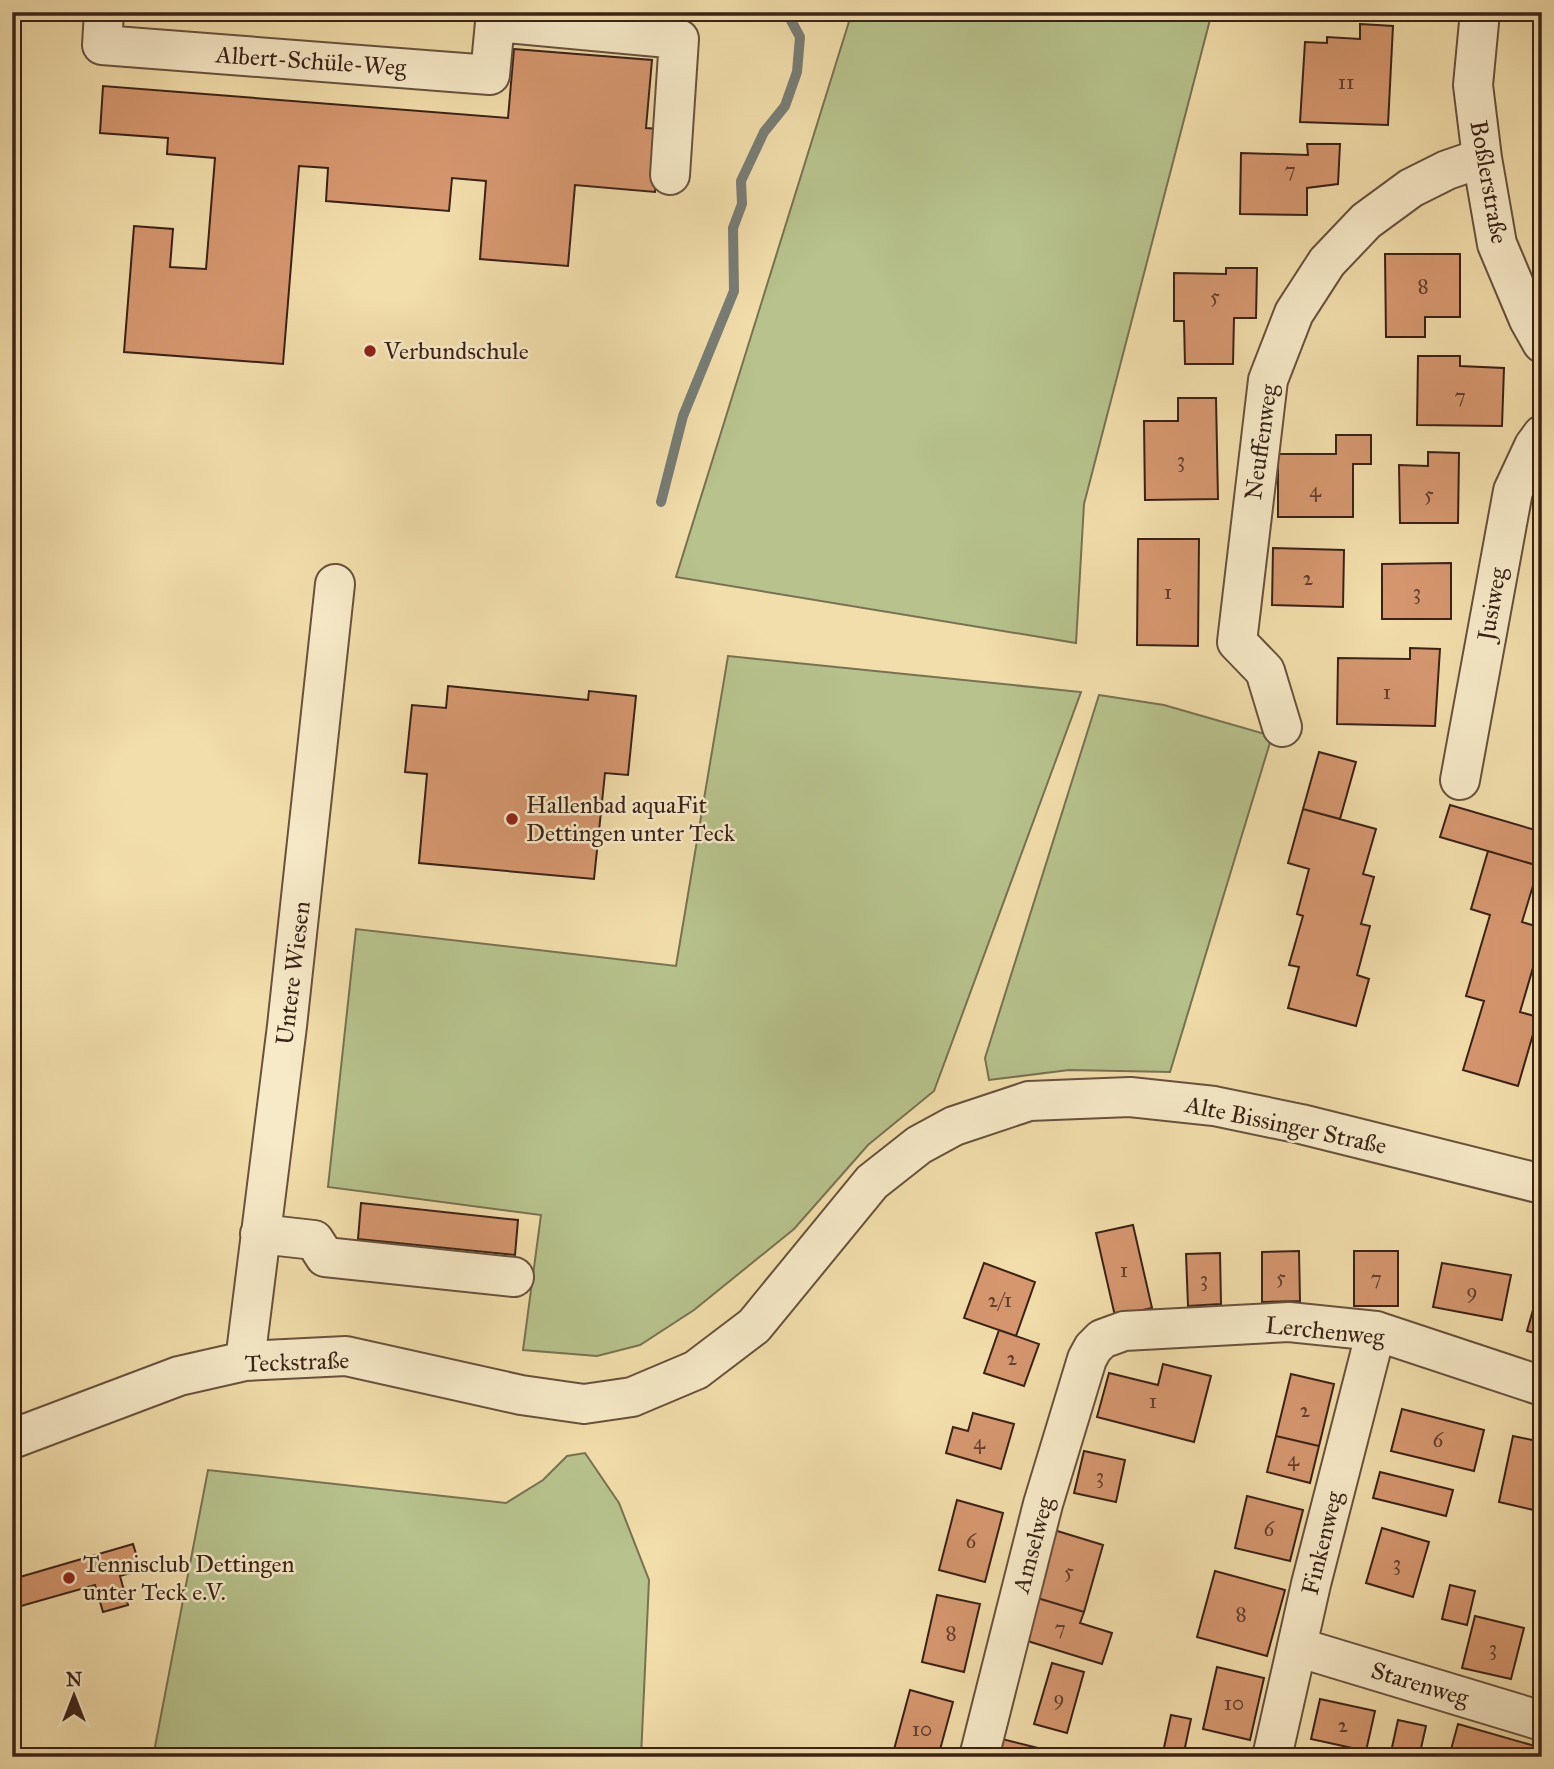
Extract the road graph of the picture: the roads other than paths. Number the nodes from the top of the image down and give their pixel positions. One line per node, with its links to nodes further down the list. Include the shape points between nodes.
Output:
1 (104, 12): 3 (street, Albert-Schüle-Weg, via 102,45 490,75)
2 (1480, 12): 4 (street, Boßlerstraße, via 1473,85)
3 (496, 17): 5 (street, via 679,39)
4 (1482, 158): 6 (street, Boßlerstraße, via 1497,244); 9 (street, Neuffenweg, via 1411,188 1366,221 1327,262 1294,313 1268,380 1237,642 1265,671)
5 (670, 174)
6 (1542, 343)
7 (1542, 435): 10 (street, Jusiweg, via 1513,491)
8 (335, 584): 12 (street, Untere Wiesen)
9 (1282, 727)
10 (1460, 780)
11 (1542, 1184): 18 (street, Alte Bissinger Straße, via 1214,1106 1130,1097 1029,1101 954,1126 919,1145 872,1182 754,1326 696,1370)
12 (260, 1234): 13 (street, via 314,1240 325,1257); 16 (street, Untere Wiesen)
13 (514, 1277)
14 (1376, 1331): 15 (street, Lerchenweg, via 1289,1322 1149,1328); 17 (street, Lerchenweg); 20 (street, Finkenweg)
15 (1102, 1339): 22 (street, Amselweg, via 1087,1359 1047,1490)
16 (245, 1361): 18 (street, Teckstraße, via 346,1356 571,1403); 19 (street, Teckstraße, via 179,1376)
17 (1542, 1386)
18 (632, 1396)
19 (12, 1439)
20 (1297, 1647): 21 (street, Starenweg); 23 (street, Finkenweg)
21 (1542, 1721)
22 (979, 1757)
23 (1272, 1757)

